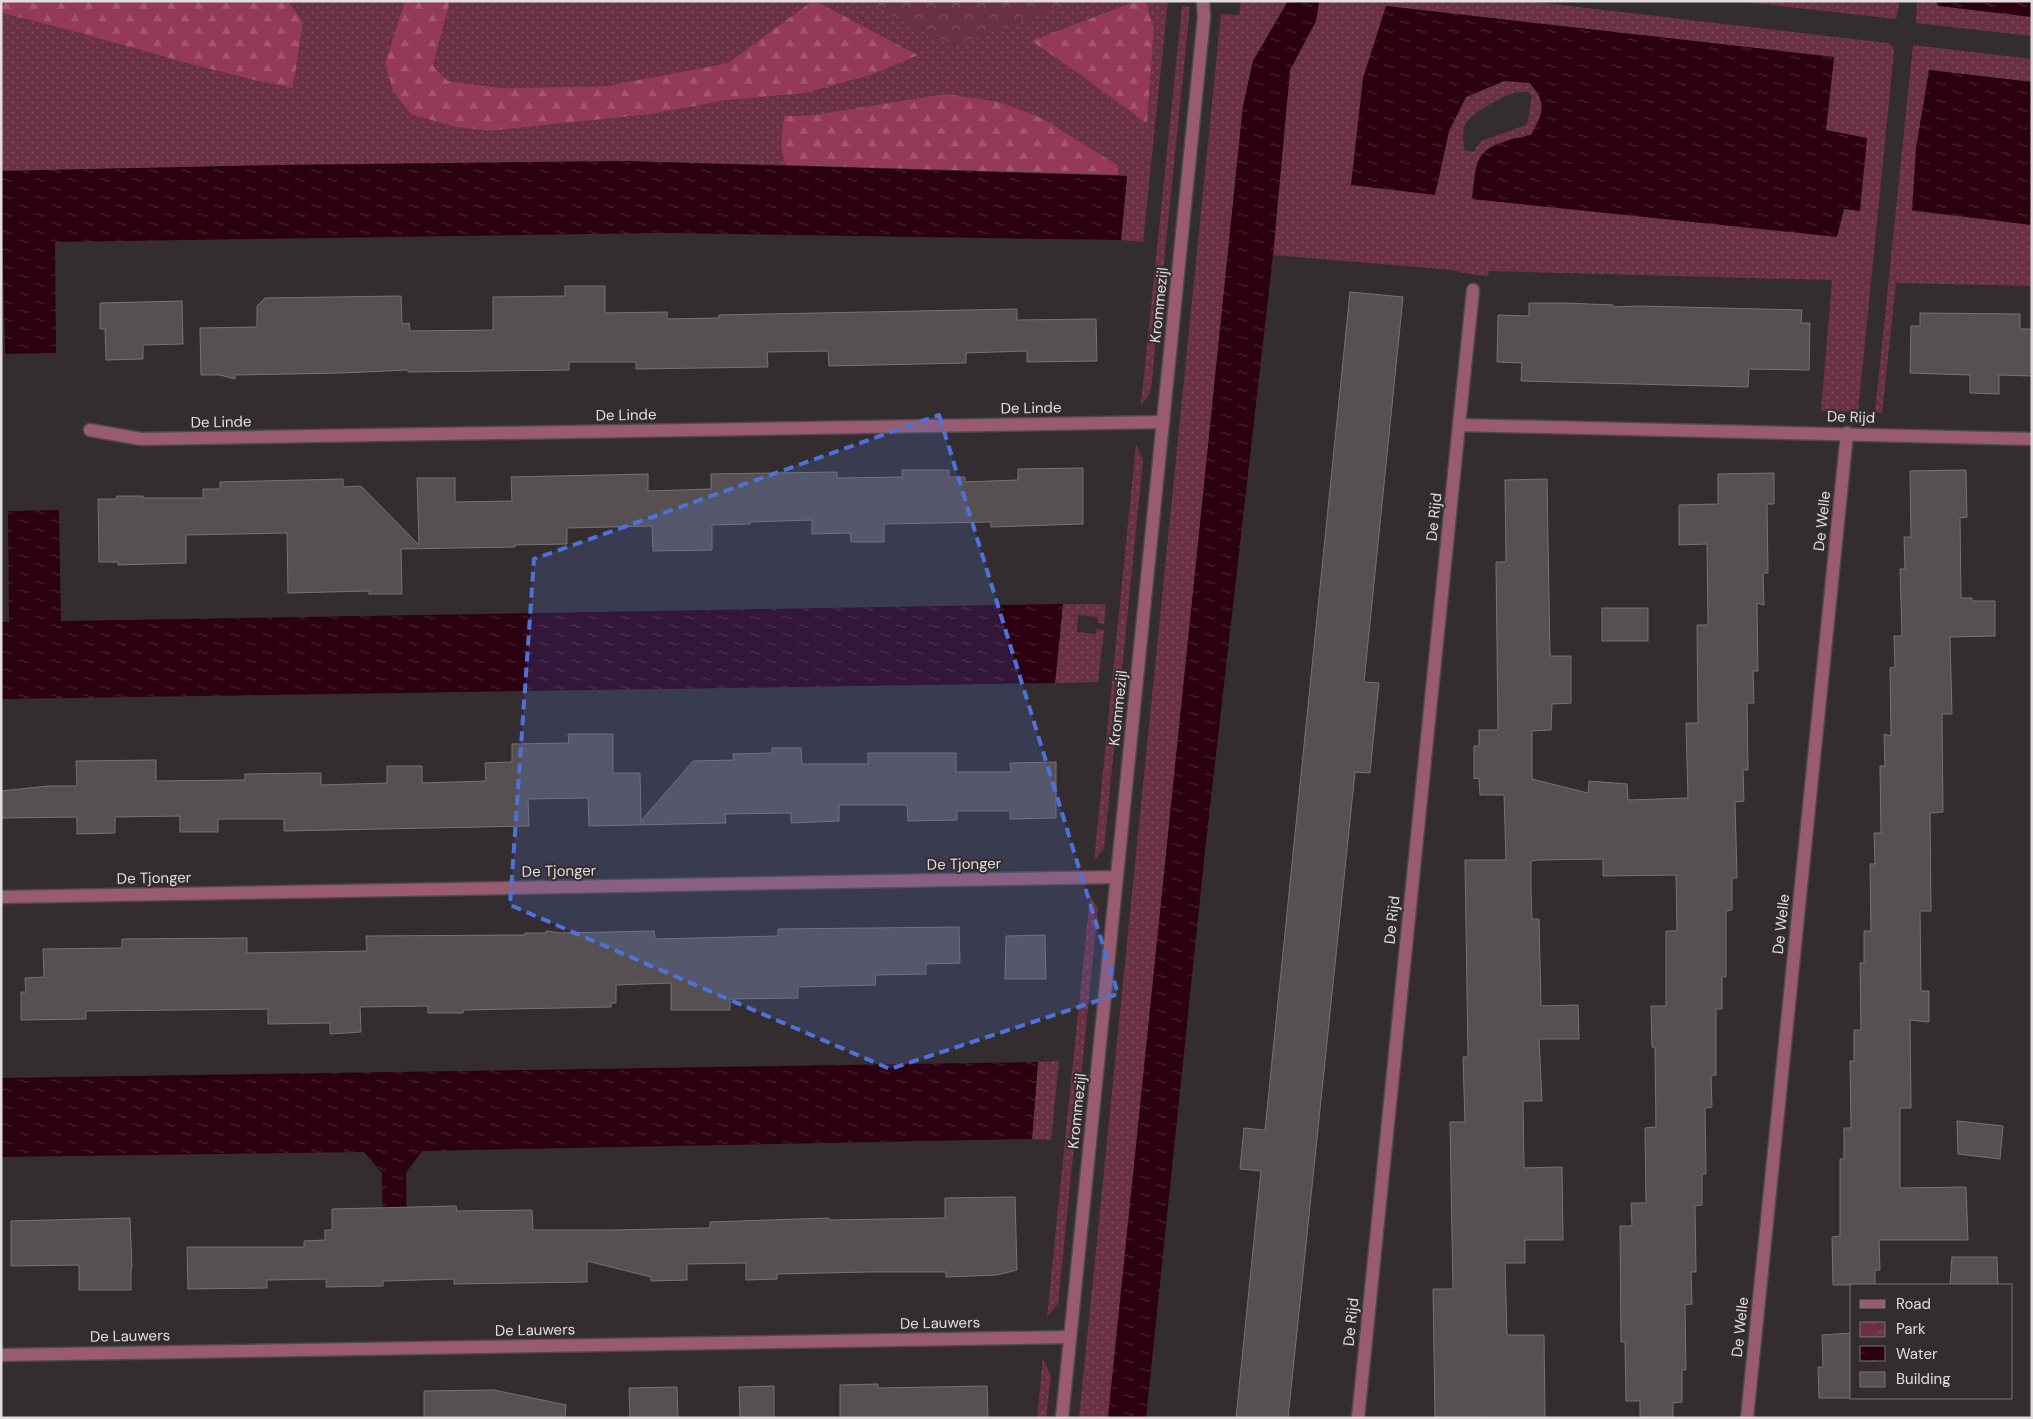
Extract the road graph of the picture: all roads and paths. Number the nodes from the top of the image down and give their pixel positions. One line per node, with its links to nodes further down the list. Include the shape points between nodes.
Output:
1 (1204, 1): 3 (street, Krommezijl)
2 (1474, 290): 4 (street, De Rijd)
3 (1163, 422): 5 (street, De Linde, via 141,439); 8 (street, Krommezijl)
4 (1459, 425): 6 (street, De Rijd); 13 (street, De Rijd)
5 (90, 430)
6 (1847, 433): 7 (street, De Rijd); 14 (street, De Welle)
7 (2032, 439)
8 (1117, 877): 9 (street, De Tjonger); 10 (street, Krommezijl)
9 (1, 897)
10 (1070, 1338): 11 (street, De Lauwers); 12 (street, Krommezijl)
11 (1, 1355)
12 (1062, 1418)
13 (1358, 1418)
14 (1747, 1418)

